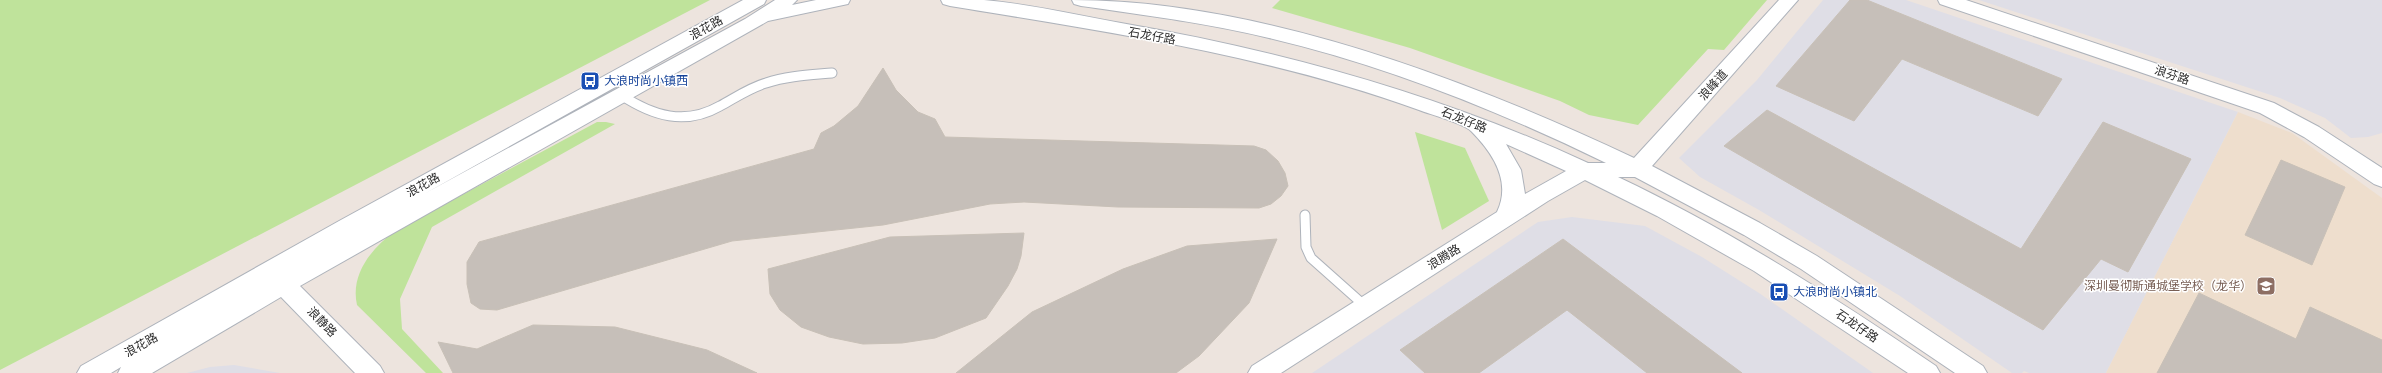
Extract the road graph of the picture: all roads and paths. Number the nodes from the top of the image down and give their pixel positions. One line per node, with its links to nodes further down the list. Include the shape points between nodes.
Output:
1 (757, 0): 17 (main road, 浪花路, via 354,223)
2 (788, 0): 8 (main road, 浪花路)
3 (841, 0): 8 (main road, via 796,9)
4 (950, 0): 11 (main road, 石龙仔路, via 1160,37 1281,62 1381,89)
5 (1081, 0): 12 (main road, 石龙仔路, via 1254,29 1382,64 1440,84 1556,131)
6 (1789, 0): 12 (main road, 浪峰道)
7 (1947, 0): 14 (main road, 浪芬路, via 2267,108 2319,135)
8 (752, 23): 10 (main road, 浪花路)
9 (832, 73): 10 (lane, via 775,80 758,85 716,109 689,118 668,118 649,113)
10 (621, 95): 17 (main road, 浪花路)
11 (1477, 126): 13 (main road, 石龙仔路); 16 (main road, via 1502,154 1514,182 1512,207)
12 (1636, 169): 13 (main road, 浪腾路); 24 (main road, 石龙仔路, via 1682,190 1813,265)
13 (1583, 171): 16 (main road, 浪腾路); 23 (main road, 石龙仔路, via 1654,206 1760,264)
14 (2379, 175)
15 (1305, 215): 18 (lane, via 1306,247 1311,258)
16 (1505, 218): 18 (main road, 浪腾路)
17 (278, 278): 19 (main road, 浪花路); 20 (main road, 浪花路); 21 (main road, 浪静路)
18 (1365, 306): 22 (main road, 浪腾路)
19 (90, 373)
20 (131, 373)
21 (371, 373)
22 (1261, 373)
23 (1927, 373)
24 (1974, 373)

